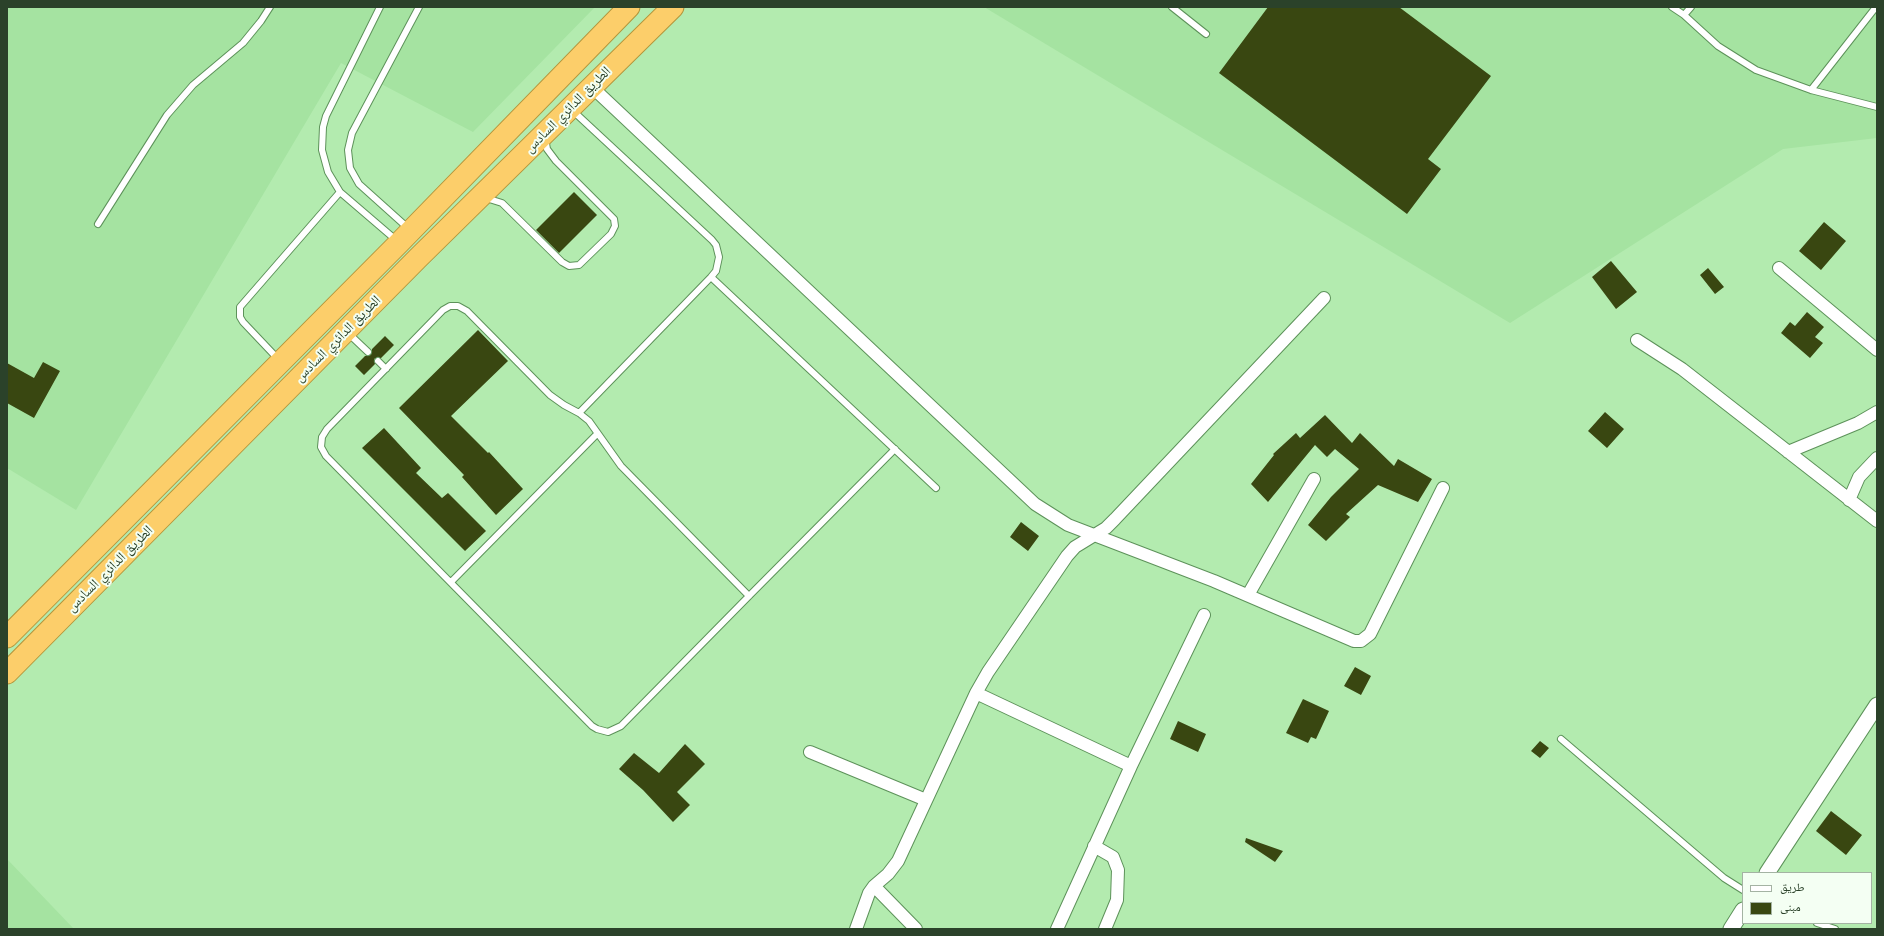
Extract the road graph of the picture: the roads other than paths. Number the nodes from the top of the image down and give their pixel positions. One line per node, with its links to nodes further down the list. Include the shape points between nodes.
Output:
1 (270, 7): 19 (lane, via 252,33 193,85 167,115)
2 (380, 7): 17 (lane, via 326,116 323,127 324,161)
3 (419, 7): 20 (lane, via 352,133 348,150 350,168 359,184)
4 (629, 7): 20 (highway, الطريق الدائري السادس)
5 (673, 7): 12 (highway, الطريق الدائري السادس)
6 (1172, 7): 11 (lane)
7 (1672, 7): 10 (lane)
8 (1691, 7): 10 (lane)
9 (1876, 7): 13 (lane)
10 (1684, 15): 13 (lane, via 1718,46 1756,70)
11 (1206, 34)
12 (592, 86): 15 (highway, الطريق الدائري السادس); 43 (street, via 1035,504 1057,519)
13 (1811, 90): 14 (lane)
14 (1876, 105)
15 (569, 108): 16 (highway, الطريق الدائري السادس); 23 (lane, via 712,240 719,257)
16 (544, 133): 18 (highway, الطريق الدائري السادس); 18 (lane, via 551,155 614,219 615,226 611,234 579,265 570,266 562,262 502,203)
17 (340, 192): 20 (lane); 30 (lane, via 240,306 240,317 243,322)
18 (478, 198): 21 (highway, الطريق الدائري السادس)
19 (98, 224)
20 (405, 236): 21 (highway); 30 (highway, الطريق الدائري السادس)
21 (424, 252): 25 (highway, الطريق الدائري السادس)
22 (1779, 268): 27 (street)
23 (711, 277): 33 (lane); 35 (lane)
24 (1324, 298): 43 (street, via 1115,519)
25 (346, 331): 28 (lane); 49 (highway, الطريق الدائري السادس)
26 (1637, 340): 36 (street, via 1682,369)
27 (1877, 350)
28 (368, 352)
29 (378, 361): 31 (lane)
30 (281, 362): 48 (highway, الطريق الدائري السادس)
31 (386, 369): 33 (lane, via 443,310 450,306 458,306 550,395); 44 (lane, via 324,433 321,447 326,456)
32 (1877, 412): 36 (street)
33 (580, 413): 34 (lane)
34 (597, 434): 44 (lane); 46 (lane, via 621,466)
35 (894, 449): 39 (lane); 46 (lane)
36 (1788, 452): 41 (street)
37 (1877, 458): 41 (street, via 1859,477)
38 (1314, 479): 45 (street)
39 (936, 488)
40 (1444, 488): 45 (street, via 1365,640 1354,641)
41 (1849, 500): 42 (street)
42 (1877, 521)
43 (1094, 535): 45 (street); 50 (street, via 1079,544 1067,556)
44 (451, 582): 46 (lane, via 592,726 608,732 621,726)
45 (1248, 595)
46 (749, 596)
47 (1204, 615): 54 (street)
48 (7, 637)
49 (7, 674)
50 (976, 693): 54 (street); 55 (street)
51 (1877, 705): 57 (street)
52 (1561, 739): 59 (lane, via 1724,878)
53 (810, 752): 55 (street)
54 (1131, 766): 56 (street)
55 (926, 800): 58 (street, via 898,861)
56 (1094, 846): 64 (street); 65 (street, via 1113,857 1118,870 1117,900)
57 (1768, 872)
58 (874, 886): 62 (street); 63 (street)
59 (1742, 889)
60 (1742, 912): 66 (street)
61 (1820, 924): 67 (lane)
62 (856, 929)
63 (916, 929)
64 (1057, 929)
65 (1105, 929)
66 (1731, 929)
67 (1835, 929)

